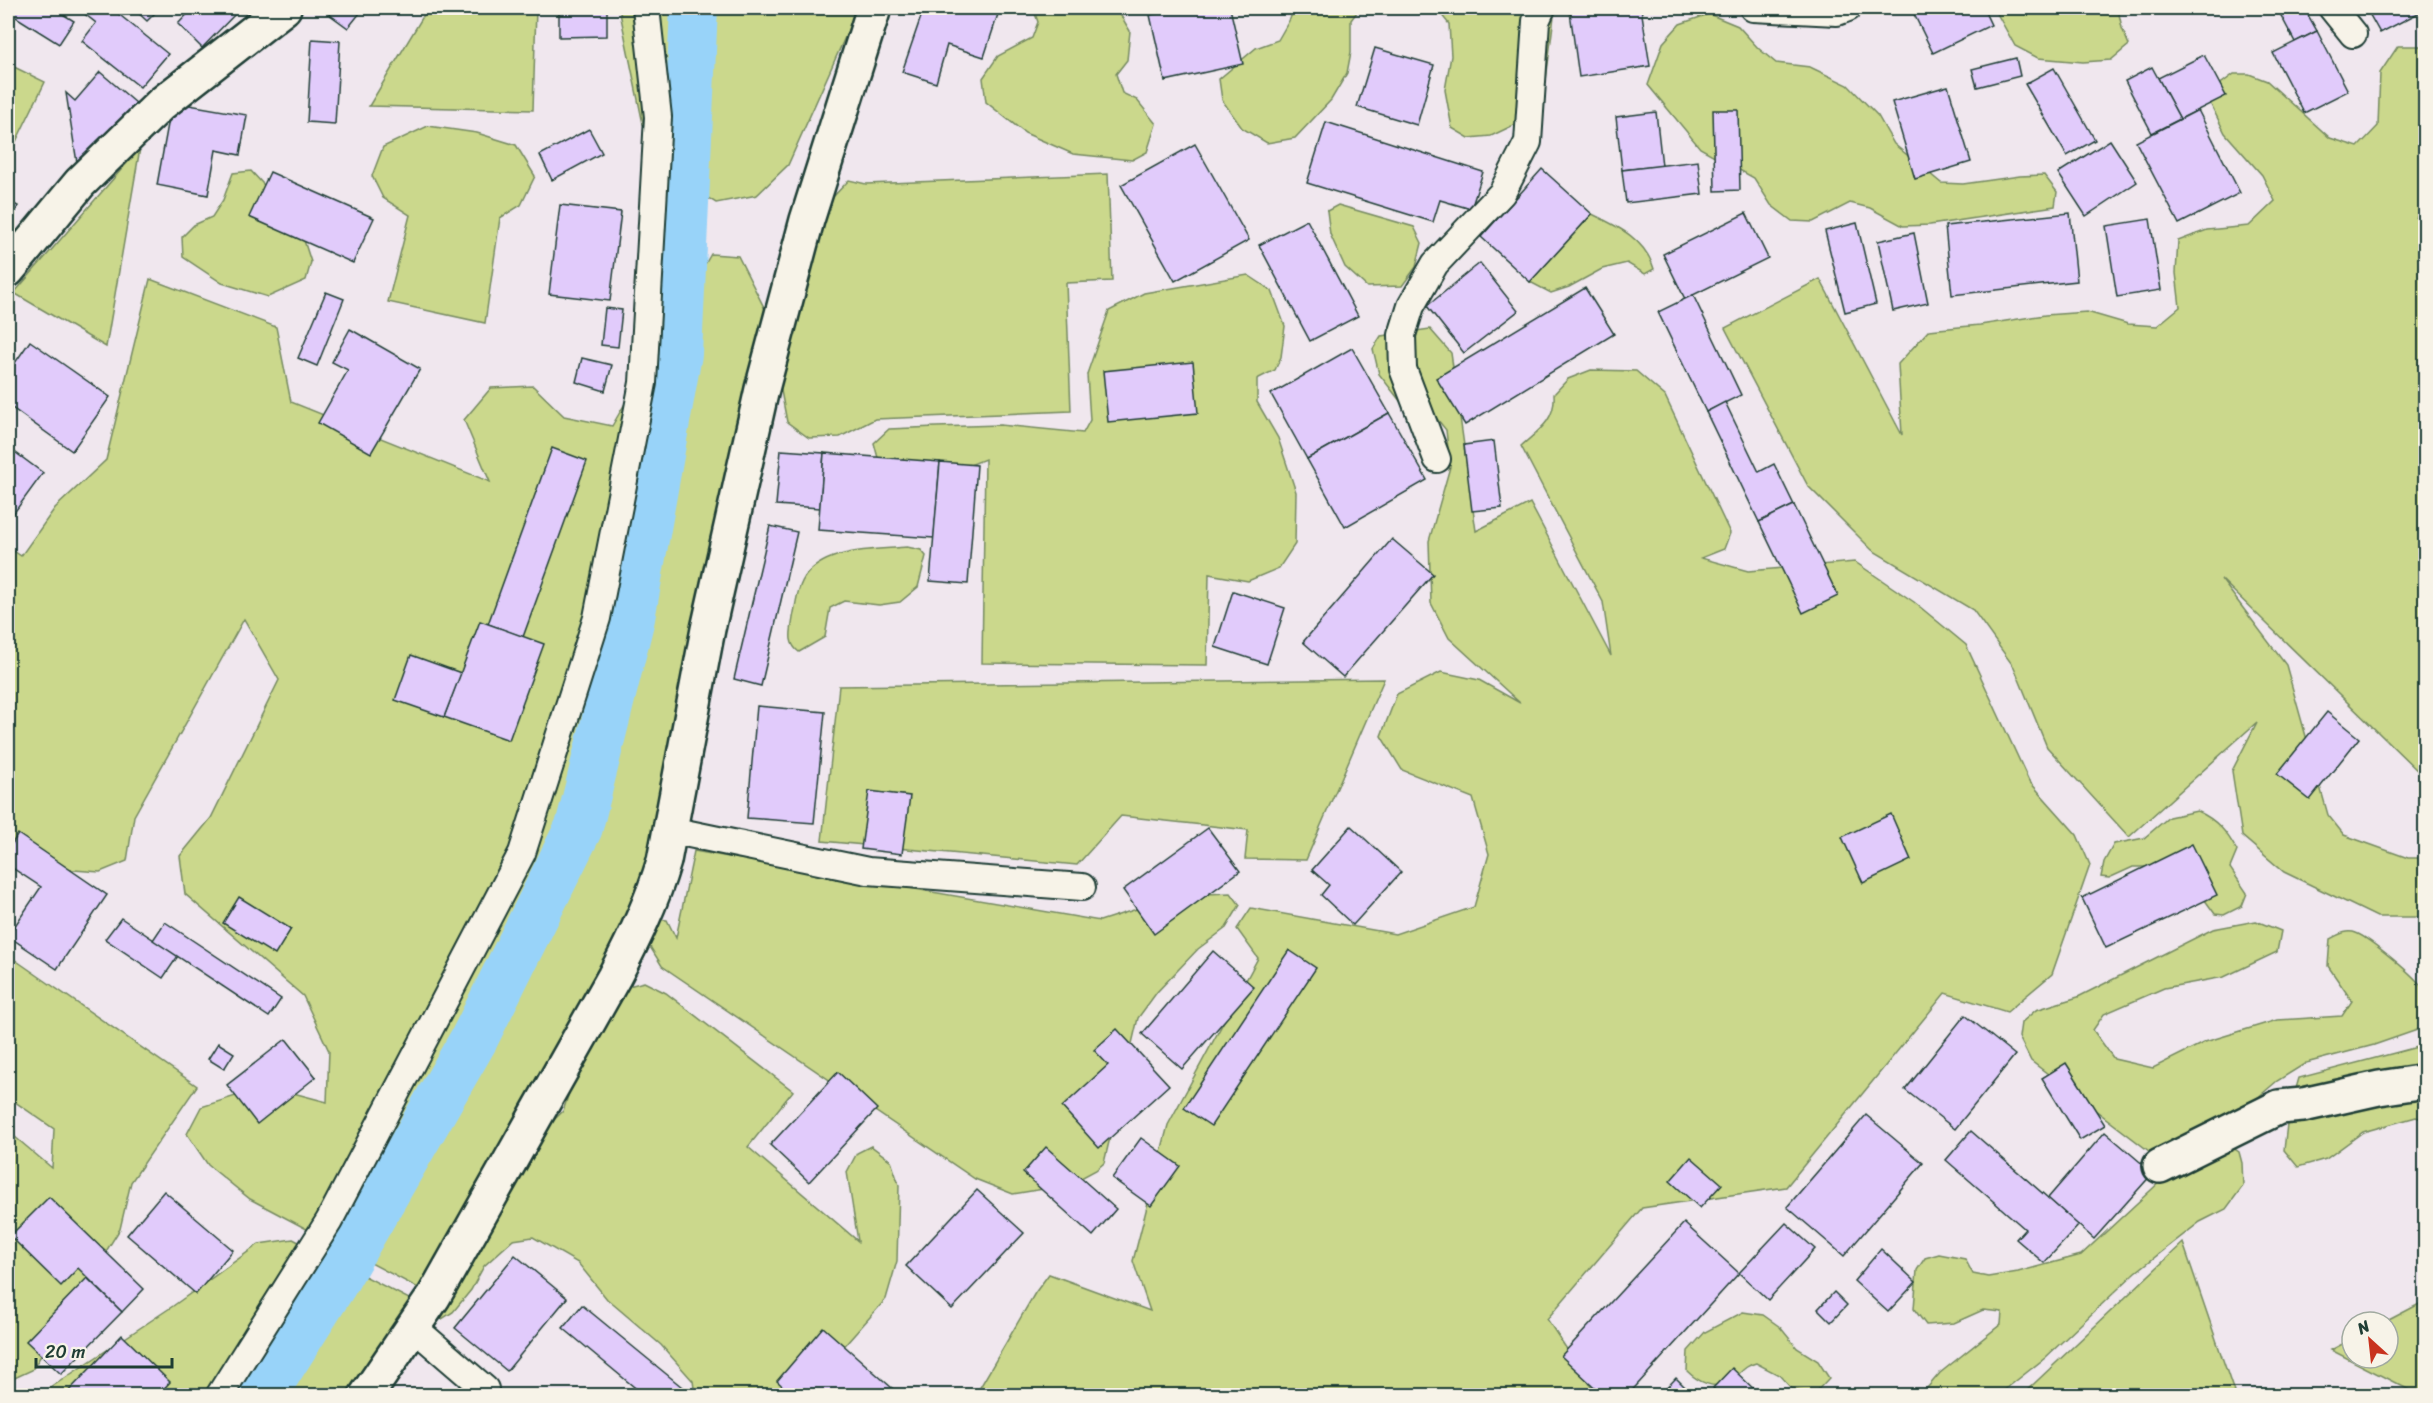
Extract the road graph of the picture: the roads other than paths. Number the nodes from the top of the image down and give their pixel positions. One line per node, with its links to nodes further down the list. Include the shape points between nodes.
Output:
1 (284, 8): 9 (street, via 161,104 80,183)
2 (646, 8): 17 (lane, via 658,117 643,383 597,618 522,853 329,1221)
3 (874, 8): 11 (street, via 807,220 762,390 708,629)
4 (1542, 8): 10 (lane, via 1536,21 1528,142 1502,193 1435,264 1411,306 1402,335 1403,369)
5 (1753, 8): 6 (lane, via 1837,12)
6 (1848, 8)
7 (2332, 8): 8 (lane)
8 (2353, 34)
9 (8, 270)
10 (1437, 459)
11 (670, 830): 12 (lane, via 868,871); 15 (street, via 656,889 640,929)
12 (1082, 887)
13 (2426, 1081): 14 (street, via 2279,1107)
14 (2160, 1166)
15 (413, 1327): 16 (lane); 18 (street)
16 (485, 1389)
17 (219, 1395)
18 (366, 1395)

